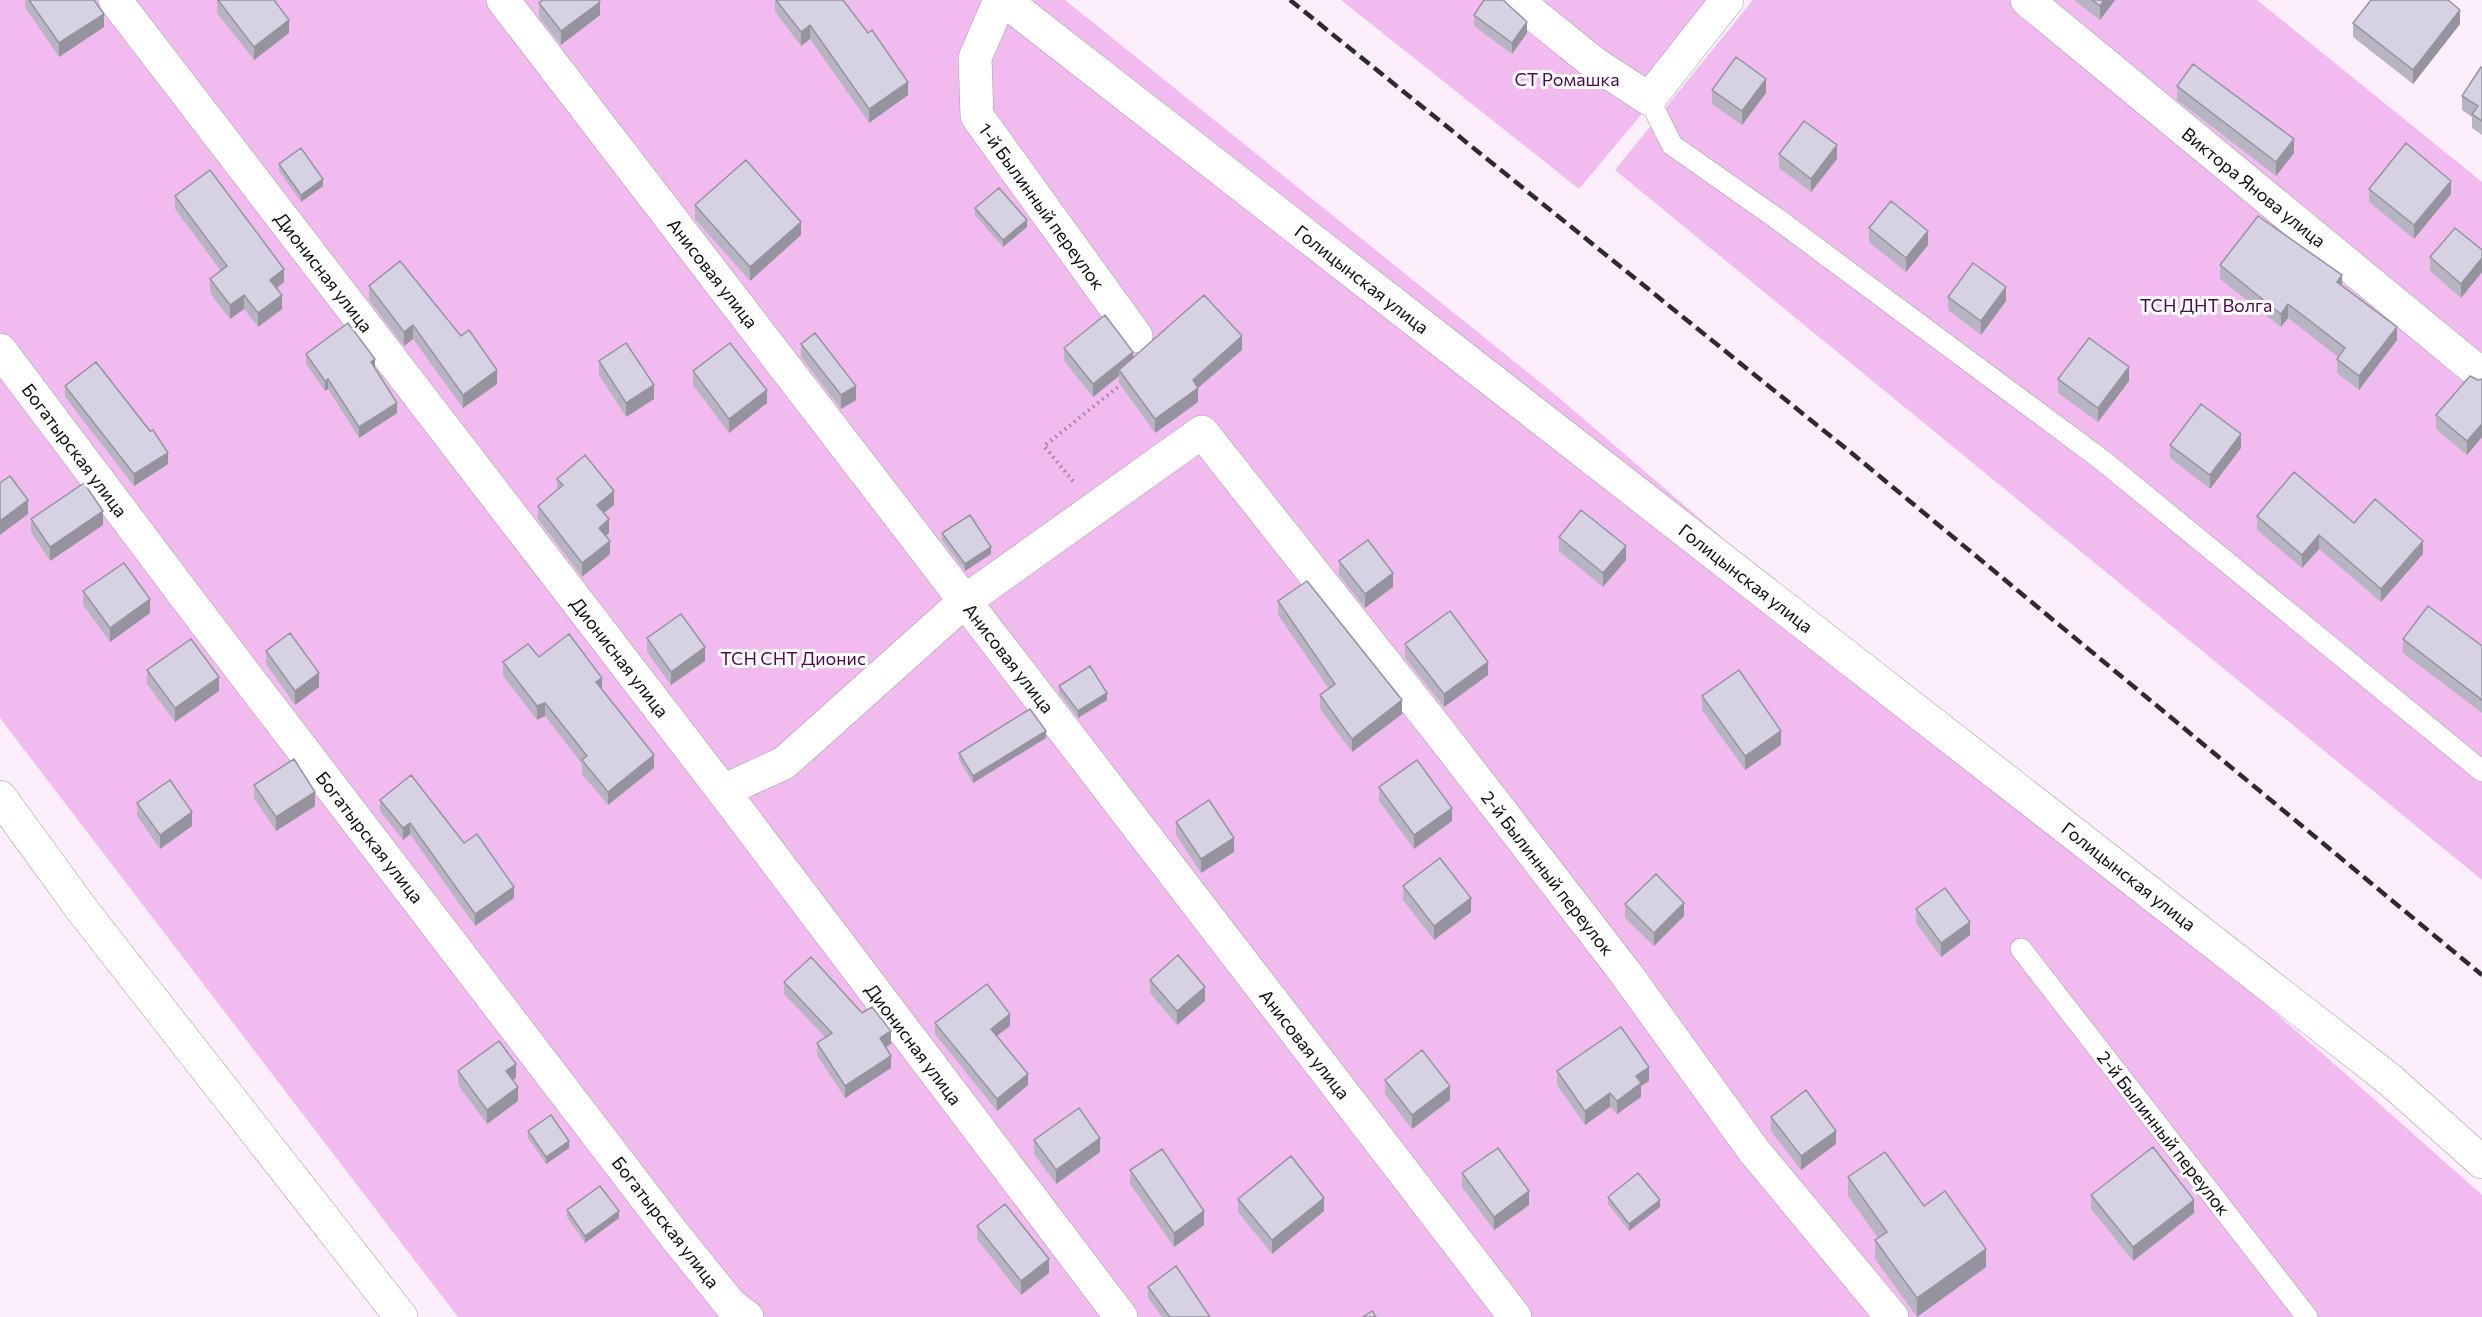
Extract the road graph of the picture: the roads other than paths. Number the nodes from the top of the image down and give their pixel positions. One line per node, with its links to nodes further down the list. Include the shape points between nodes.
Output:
1 (115, 0): 13 (street, Дионисная улица)
2 (503, 0): 11 (street, Анисовая улица)
3 (1002, 0): 8 (street, 1-й Былинный переулок, via 975,58 977,116); 16 (street, Голицынская улица, via 2380,1071)
4 (1516, 0): 7 (street, via 1594,63)
5 (1727, 0): 7 (street)
6 (2026, 0): 10 (street, Виктора Янова улица)
7 (1649, 99): 12 (lane, via 1672,145 2102,460)
8 (1136, 336)
9 (0, 350): 18 (street, Богатырская улица, via 675,1236 730,1304)
10 (2482, 375)
11 (965, 601): 13 (street, via 784,763); 20 (street, Анисовая улица); 21 (street, 2-й Былинный переулок, via 1202,432 1617,962 1754,1151)
12 (2482, 771)
13 (723, 791): 19 (street, Дионисная улица)
14 (0, 797): 17 (street, via 83,911)
15 (2021, 949): 22 (lane, 2-й Былинный переулок)
16 (2482, 1162)
17 (401, 1317)
18 (747, 1317)
19 (1121, 1317)
20 (1515, 1317)
21 (1892, 1317)
22 (2307, 1317)

